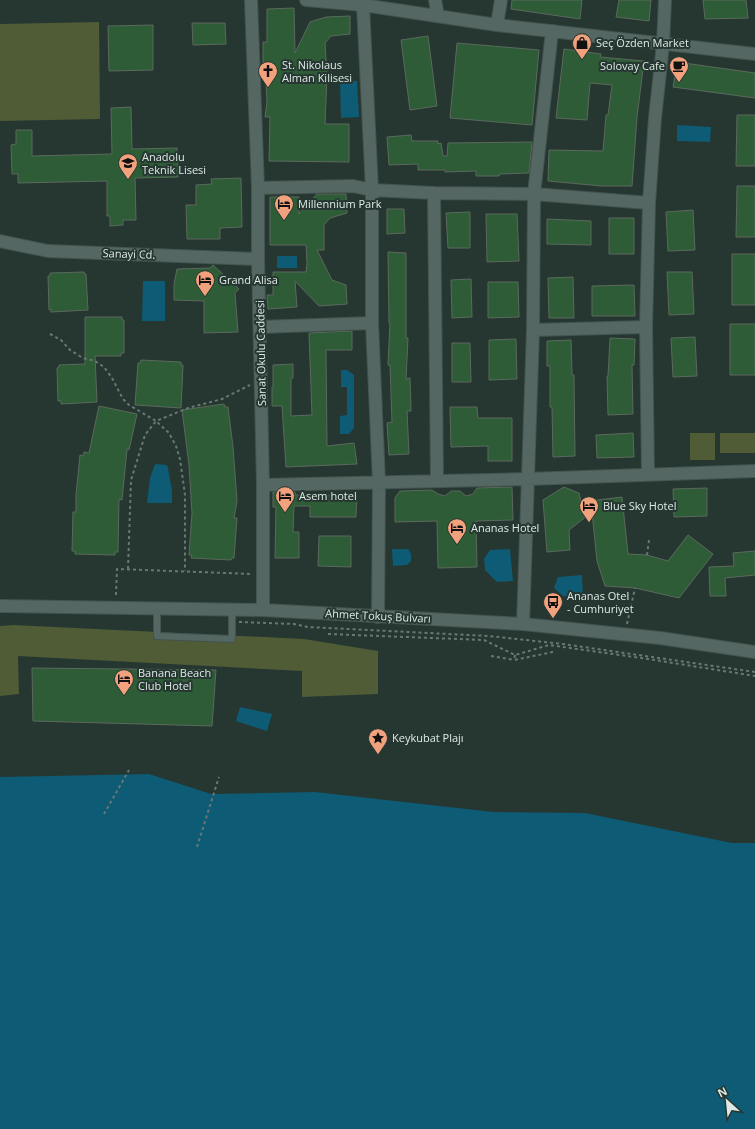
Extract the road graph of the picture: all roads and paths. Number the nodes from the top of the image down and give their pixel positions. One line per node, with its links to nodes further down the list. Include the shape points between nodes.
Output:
1 (251, 0): 13 (street, Sanat Okulu Caddesi)
2 (306, 0): 6 (street)
3 (435, 0): 8 (street)
4 (501, 0): 9 (street)
5 (665, 0): 11 (street)
6 (345, 2): 7 (street)
7 (363, 5): 8 (street); 14 (street)
8 (438, 16): 9 (street)
9 (497, 25): 10 (street)
10 (552, 31): 11 (street); 16 (street)
11 (663, 44): 12 (street); 17 (street)
12 (755, 54)
13 (258, 188): 14 (street, via 353,186); 19 (street, Sanat Okulu Caddesi)
14 (372, 190): 15 (street); 20 (street)
15 (434, 193): 16 (street); 30 (street)
16 (534, 194): 17 (street); 23 (street)
17 (649, 203): 22 (street)
18 (0, 241): 19 (street, Sanayi Cd., via 48,251)
19 (258, 259): 21 (street, Sanat Okulu Caddesi)
20 (372, 323): 21 (street); 31 (street)
21 (260, 327): 25 (street, Sanat Okulu Caddesi)
22 (646, 327): 23 (street); 28 (street)
23 (533, 330): 29 (street)
24 (50, 334): 26 (path, via 61,340 70,350 104,368 129,406)
25 (262, 384): 26 (path, via 251,385 222,399 188,408); 32 (street, Sanat Okulu Caddesi)
26 (156, 421): 35 (path, via 145,435 131,480); 36 (path, via 169,434 180,459 185,495)
27 (755, 472): 28 (street)
28 (648, 474): 29 (street)
29 (528, 479): 30 (street); 46 (street)
30 (437, 480): 31 (street)
31 (379, 482): 32 (street); 44 (street)
32 (263, 485): 43 (street, Sanat Okulu Caddesi)
33 (649, 540): 34 (path)
34 (647, 554)
35 (128, 569): 36 (path); 39 (path, via 117,568)
36 (185, 571): 37 (path)
37 (256, 574)
38 (635, 588): 48 (path)
39 (116, 595)
40 (0, 606): 41 (street, Ahmet Tokuş Bulvarı)
41 (157, 608): 42 (street, Ahmet Tokuş Bulvarı); 45 (lane, via 157,636 232,639)
42 (232, 609): 43 (street, Ahmet Tokuş Bulvarı); 45 (lane)
43 (263, 610): 44 (street, Ahmet Tokuş Bulvarı)
44 (378, 617): 46 (street, Ahmet Tokuş Bulvarı)
45 (232, 622): 54 (path, via 489,636 564,644)
46 (523, 624): 48 (street, Ahmet Tokuş Bulvarı)
47 (328, 634): 51 (path, via 484,640)
48 (625, 634): 50 (street, Ahmet Tokuş Bulvarı)
49 (553, 652): 53 (path)
50 (755, 652)
51 (515, 655): 53 (path); 55 (path, via 549,645)
52 (491, 656): 53 (path)
53 (514, 660)
54 (755, 672)
55 (755, 676)
56 (129, 770): 58 (path)
57 (218, 777): 59 (path)
58 (104, 814)
59 (197, 847)

